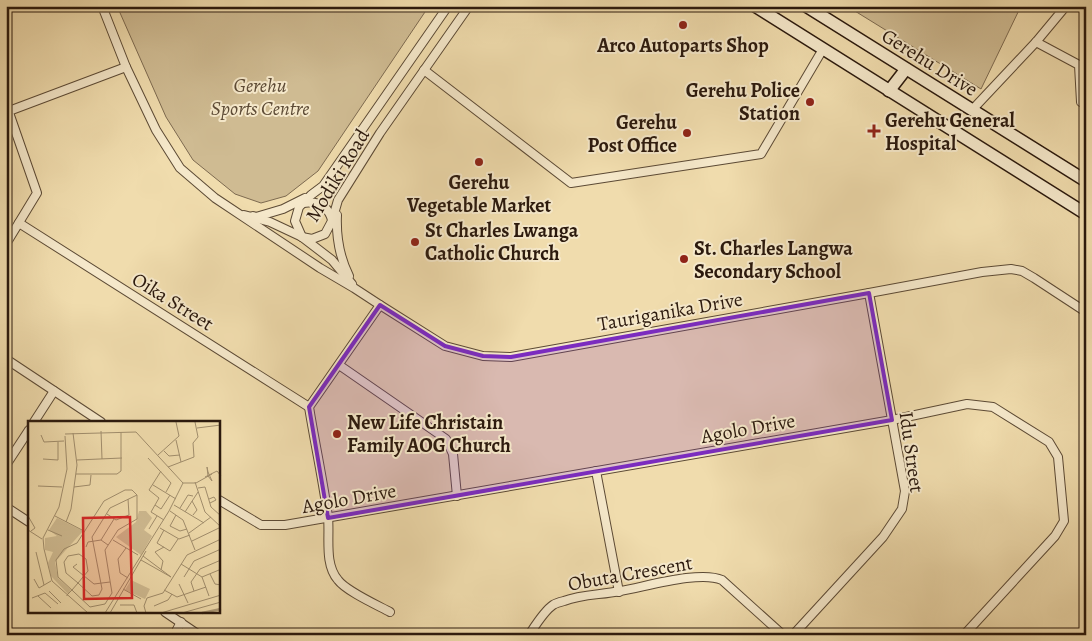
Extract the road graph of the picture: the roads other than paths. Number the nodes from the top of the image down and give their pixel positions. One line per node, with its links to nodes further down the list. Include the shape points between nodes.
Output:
1 (102, 6): 9 (street, Tauriganika Drive)
2 (448, 6): 17 (street, Modiki Road, via 323,186)
3 (469, 6): 11 (street, Modiki Road)
4 (755, 6): 8 (street)
5 (806, 6): 10 (street, Gerehu Drive)
6 (1066, 6): 7 (street)
7 (1036, 42): 13 (street, via 1080,66); 15 (street)
8 (823, 48): 11 (street, via 761,154 571,183); 12 (street)
9 (126, 67): 14 (street); 20 (street, Tauriganika Drive, via 156,130 180,168)
10 (906, 68): 12 (street); 15 (street, Gerehu Drive)
11 (424, 70): 18 (street, Modiki Road)
12 (890, 90): 21 (street)
13 (1081, 102)
14 (7, 107): 23 (street, via 36,193)
15 (972, 110): 16 (street, Gerehu Drive)
16 (1086, 181)
17 (311, 195): 19 (street, Modiki Road); 20 (street, via 283,210 256,217)
18 (338, 200): 22 (street, Modiki Road); 26 (street, via 336,234 344,266)
19 (303, 203): 22 (street, via 313,201 322,205 330,213); 24 (street, Modiki Road, via 294,221)
20 (237, 213): 24 (street, Tauriganika Drive, via 270,222); 26 (street, Tauriganika Drive)
21 (1086, 214)
22 (332, 221): 24 (street, Modiki Road, via 325,234 312,239)
23 (19, 223): 25 (street); 33 (street, Oika Street)
24 (302, 237): 26 (street, Tauriganika Drive, via 332,260)
25 (6, 244)
26 (354, 288): 28 (street, Tauriganika Drive)
27 (869, 293): 28 (street, Tauriganika Drive, via 510,357 483,356 445,346); 29 (street, Tauriganika Drive, via 1011,269 1022,271); 34 (street, Idu Street)
28 (380, 306): 31 (street)
29 (1086, 312)
30 (6, 359): 32 (street)
31 (339, 365): 33 (street); 40 (street, via 446,439 453,454)
32 (54, 391): 35 (street); 36 (street)
33 (309, 407): 43 (street)
34 (892, 420): 39 (street, Agolo Drive); 53 (street, Idu Street, via 905,491 902,509 883,537); 54 (street, Agolo Drive, via 967,404 993,407 1049,442 1058,457 1064,521 1055,536)
35 (35, 421)
36 (99, 421)
37 (28, 432): 38 (street)
38 (6, 465)
39 (596, 471): 40 (street, Agolo Drive); 45 (street)
40 (457, 496): 43 (street, Agolo Drive)
41 (220, 501): 43 (street, Agolo Drive, via 261,525)
42 (6, 507): 44 (street)
43 (328, 518): 46 (street, via 330,565 338,582)
44 (28, 521)
45 (618, 592): 51 (street, Obuta Crescent, via 574,597 552,605); 52 (street, Obuta Crescent, via 666,581 718,578)
46 (390, 612)
47 (168, 614): 48 (street)
48 (181, 622): 49 (street); 50 (street)
49 (174, 635)
50 (199, 635)
51 (529, 635)
52 (783, 635)
53 (792, 635)
54 (964, 635)

